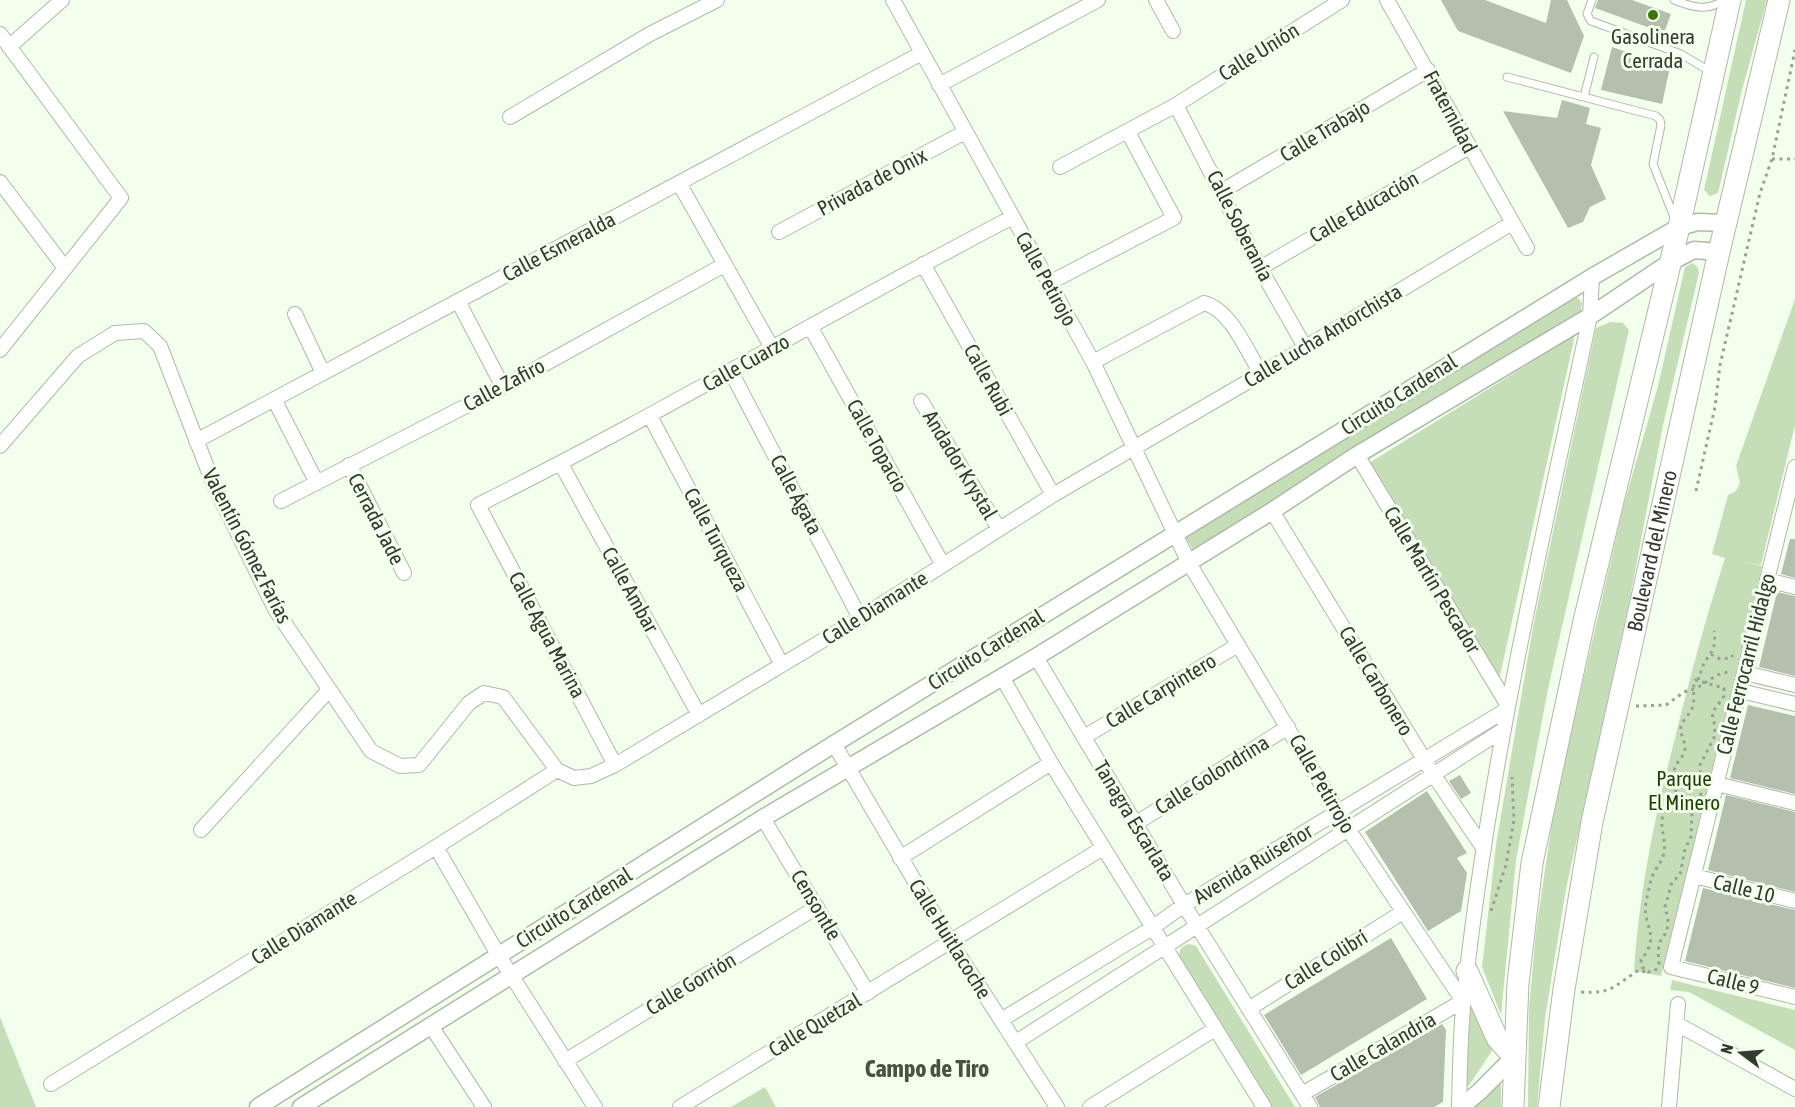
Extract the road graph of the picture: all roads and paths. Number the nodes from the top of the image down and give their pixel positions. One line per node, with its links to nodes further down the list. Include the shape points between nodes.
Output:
1 (62, 0): 15 (street)
2 (717, 0): 25 (street, via 650,34)
3 (894, 0): 17 (street, Calle Petirojo)
4 (1098, 0): 22 (street)
5 (1156, 0): 13 (street)
6 (1342, 0): 24 (street, Calle Unión)
7 (1387, 0): 19 (street, Fraternidad)
8 (1592, 0): 20 (lane, via 1587,14 1591,21 1681,54)
9 (1674, 0): 10 (lane, via 1709,8)
10 (1724, 0)
11 (1730, 0): 20 (main road)
12 (1779, 0): 36 (main road, Boulevard del Minero)
13 (1173, 31)
14 (0, 34): 15 (street)
15 (9, 47): 45 (street, via 121,198)
16 (1795, 50): 29 (path)
17 (922, 53): 22 (street, Calle Petirojo); 33 (street, Calle Esmeralda)
18 (1594, 57): 23 (lane)
19 (1428, 70): 28 (street, Fraternidad); 34 (street, Calle Trabajo)
20 (1713, 74): 38 (main road)
21 (1508, 77): 23 (lane)
22 (939, 85): 26 (street, Calle Petirojo)
23 (1584, 97): 38 (lane, via 1660,120 1653,164)
24 (1176, 105): 27 (street, Calle Unión); 34 (street, Calle Soberanía)
25 (510, 117)
26 (965, 132): 35 (street, Calle Petirojo); 39 (street, Privada de Onix)
27 (1128, 132): 31 (street, Calle Unión); 48 (street, via 1174,219)
28 (1468, 147): 37 (street, Fraternidad); 46 (street, Calle Educación)
29 (1772, 159): 30 (path); 72 (path, via 1760,193 1720,365)
30 (1795, 159)
31 (1060, 167)
32 (0, 182): 45 (street)
33 (679, 183): 44 (street); 49 (street, Calle Esmeralda)
34 (1222, 191): 46 (street, Calle Soberanía)
35 (1013, 217): 43 (street, Calle Cuarzo); 48 (street, Calle Petirojo)
36 (1725, 223): 38 (street, Circuito Cardenal, via 1698,222); 41 (main road, Boulevard del Minero)
37 (1512, 224): 40 (street, Fraternidad); 54 (street, Calle Lucha Antorchista)
38 (1678, 227): 42 (main road); 47 (street, Circuito Cardenal)
39 (779, 232)
40 (1527, 248)
41 (1719, 252): 42 (street, Circuito Cardenal, via 1694,250); 141 (main road, Boulevard del Minero, via 1592,822)
42 (1669, 263): 51 (street, Circuito Cardenal); 152 (main road, via 1584,621 1532,863)
43 (923, 264): 52 (street, Calle Cuarzo); 74 (street, Calle Rubi)
44 (724, 265): 55 (street); 60 (street, Calle Zafiro)
45 (65, 268): 53 (street)
46 (1260, 268): 54 (street, Calle Soberanía)
47 (1592, 276): 51 (street); 79 (street, Circuito Cardenal)
48 (1048, 283): 56 (street, Calle Petirojo)
49 (458, 301): 58 (street, Calle Esmeralda); 60 (street)
50 (296, 314): 58 (street)
51 (1590, 316): 67 (street, Circuito Cardenal); 102 (street)
52 (811, 328): 55 (street, Calle Cuarzo); 81 (street, Calle Topacio)
53 (2, 341)
54 (1305, 347): 59 (street, Calle Lucha Antorchista)
55 (772, 348): 57 (street, Calle Cuarzo)
56 (1092, 362): 59 (street, via 1204,303 1215,306 1226,316); 66 (street, Calle Petirojo)
57 (731, 372): 63 (street, Calle Cuarzo); 85 (street, Calle Ágata)
58 (323, 373): 61 (street, Calle Esmeralda)
59 (1261, 374): 66 (street, Calle Lucha Antorchista)
60 (503, 387): 69 (street, Calle Zafiro)
61 (274, 399): 64 (street, Calle Esmeralda); 71 (street)
62 (921, 401): 78 (street, Andador Krystal)
63 (650, 416): 68 (street, Calle Cuarzo); 91 (street, Calle Turqueza)
64 (196, 441): 65 (street, Valentín Gómez Farías, via 160,346 144,331 115,333 78,356); 98 (street, Valentín Gómez Farías, via 274,609)
65 (0, 446)
66 (1134, 448): 74 (street, Calle Diamante); 79 (street, Calle Petirojo)
67 (1357, 455): 77 (street, Circuito Cardenal); 102 (street, Calle Martín Pescador)
68 (561, 464): 76 (street, Calle Cuarzo); 103 (street, Calle Ambar)
69 (349, 465): 71 (street, Calle Zafiro); 82 (street, Cerrada Jade)
70 (1795, 467): 73 (street, Calle Ferrocarril Hidalgo)
71 (317, 483): 75 (street, Calle Zafiro)
72 (1696, 491)
73 (1792, 494): 83 (street, Calle Ferrocarril Hidalgo)
74 (1053, 495): 78 (street, Calle Diamante)
75 (281, 501)
76 (478, 505): 110 (street, Calle Agua Marina)
77 (1272, 511): 80 (street, Circuito Cardenal); 108 (street, Calle Carbonero)
78 (999, 529): 81 (street, Calle Diamante)
79 (1174, 534): 80 (street, Calle Petirojo); 107 (street, Circuito Cardenal)
80 (1189, 563): 87 (street, Calle Petirrojo); 90 (street, Circuito Cardenal)
81 (943, 565): 85 (street, Calle Diamante)
82 (404, 573)
83 (1767, 580): 84 (street); 92 (street, Calle Ferrocarril Hidalgo)
84 (1795, 587)
85 (861, 618): 91 (street, Calle Diamante)
86 (1714, 631): 89 (path, via 1716,644)
87 (1238, 645): 104 (street, Calle Petirrojo); 106 (street, Calle Carpintero)
88 (1738, 649): 89 (path, via 1731,658 1720,659)
89 (1711, 654): 94 (path, via 1701,666 1700,678)
90 (1036, 657): 93 (street, Circuito Cardenal); 106 (street, Tanagra Escarlata)
91 (782, 665): 103 (street, Calle Diamante)
92 (1744, 673): 95 (path, via 1734,670); 96 (street); 99 (street, Calle Ferrocarril Hidalgo)
93 (1002, 676): 109 (street, Tanagra Escarlata); 111 (street, Circuito Cardenal)
94 (1695, 680): 95 (path); 97 (path)
95 (1706, 682): 97 (path); 139 (path, via 1724,688 1724,696 1712,713 1714,738 1700,765 1701,794 1692,812 1691,837 1665,907 1667,931 1660,942 1659,964 1655,971)
96 (1795, 685)
97 (1692, 690): 101 (path, via 1666,705); 139 (path, via 1692,709 1681,726 1685,743 1674,772 1674,798 1662,818 1664,856 1652,877 1646,901 1651,940 1641,960)
98 (328, 691): 112 (street, Valentín Gómez Farías, via 371,751 400,766 419,765 469,704 484,693 503,697); 121 (street)
99 (1741, 691): 100 (street); 115 (street, Calle Ferrocarril Hidalgo)
100 (1795, 704)
101 (1635, 706)
102 (1507, 707): 105 (street); 108 (street, Avenida Ruiseñor)
103 (699, 715): 110 (street, Calle Diamante)
104 (1288, 727): 117 (street, Calle Petirrojo); 119 (street, Calle Golondrina)
105 (1503, 730): 113 (street, Avenida Ruiseñor); 124 (street)
106 (1084, 736): 119 (street, Tanagra Escarlata)
107 (834, 744): 111 (street, Calle Huitlacoche); 136 (street, Circuito Cardenal)
108 (1424, 760): 113 (street, Calle Carbonero); 117 (street, Avenida Ruiseñor)
109 (1051, 763): 123 (street, Tanagra Escarlata); 125 (street)
110 (615, 765): 112 (street, Calle Diamante, via 591,776 574,778)
111 (848, 767): 118 (street, Circuito Cardenal); 125 (street, Calle Huitlacoche)
112 (557, 770): 122 (street, Calle Diamante)
113 (1433, 774): 120 (street, Avenida Ruiseñor); 124 (street, Calle Carbonero)
114 (1512, 775): 131 (path, via 1514,820 1506,865)
115 (1717, 784): 116 (street); 126 (street, Calle Ferrocarril Hidalgo)
116 (1795, 803)
117 (1338, 813): 120 (street, Calle Petirrojo); 128 (street, Avenida Ruiseñor)
118 (763, 818): 129 (street, Censontle); 140 (street, Circuito Cardenal)
119 (1135, 824): 128 (street, Tanagra Escarlata)
120 (1348, 829): 130 (street, Calle Petirrojo); 132 (street, Avenida Ruiseñor)
121 (201, 830)
122 (436, 846): 136 (street); 154 (street, Calle Diamante)
123 (1103, 848): 133 (street, Tanagra Escarlata); 134 (street)
124 (1484, 849): 138 (street)
125 (900, 858): 134 (street, Calle Huitlacoche)
126 (1694, 876): 127 (street, Calle 10); 137 (street, Calle Ferrocarril Hidalgo)
127 (1795, 901)
128 (1184, 905): 132 (street, Tanagra Escarlata); 133 (street, Avenida Ruiseñor)
129 (818, 908): 142 (street, Censontle); 153 (street, Calle Gorrión)
130 (1403, 912): 144 (street, Calle Petirrojo); 146 (street, Calle Colibrí)
131 (1489, 921)
132 (1197, 926): 135 (street, Avenida Ruiseñor); 146 (street, Tanagra Escarlata)
133 (1152, 928): 135 (street, Tanagra Escarlata); 147 (street, Avenida Ruiseñor)
134 (950, 941): 142 (street, Calle Quetzal); 147 (street, Calle Huitlacoche)
135 (1165, 947): 150 (street, Tanagra Escarlata); 151 (street, Avenida Ruiseñor)
136 (499, 956): 140 (street); 157 (street, Circuito Cardenal)
137 (1671, 967): 139 (path, via 1662,975); 143 (street, Calle 9)
138 (1467, 971): 144 (street); 152 (main road, via 1497,1038)
139 (1648, 972): 141 (path, via 1639,970 1604,992)
140 (511, 976): 149 (street, Circuito Cardenal); 153 (street)
141 (1564, 989): 168 (main road, Boulevard del Minero)
142 (868, 993): 161 (street, Calle Quetzal)
143 (1795, 997)
144 (1463, 1001): 156 (street, Calle Calandria); 166 (street)
145 (1678, 1004): 148 (street)
146 (1250, 1008): 156 (street, Tanagra Escarlata)
147 (1001, 1020): 151 (street, Calle Huitlacoche)
148 (1677, 1024): 155 (street); 169 (street)
149 (431, 1026): 158 (street, Circuito Cardenal); 159 (street)
150 (1215, 1029): 163 (street); 164 (street, Tanagra Escarlata)
151 (1016, 1042): 162 (street, Calle Huitlacoche)
152 (1514, 1057): 166 (street); 167 (main road)
153 (565, 1061): 160 (street)
154 (51, 1084)
155 (1795, 1089)
156 (1302, 1094): 165 (street, Tanagra Escarlata)
157 (258, 1107)
158 (300, 1107)
159 (484, 1107)
160 (594, 1107)
161 (680, 1107)
162 (1057, 1107)
163 (1089, 1107)
164 (1264, 1107)
165 (1310, 1107)
166 (1460, 1107)
167 (1513, 1107)
168 (1549, 1107)
169 (1669, 1107)

